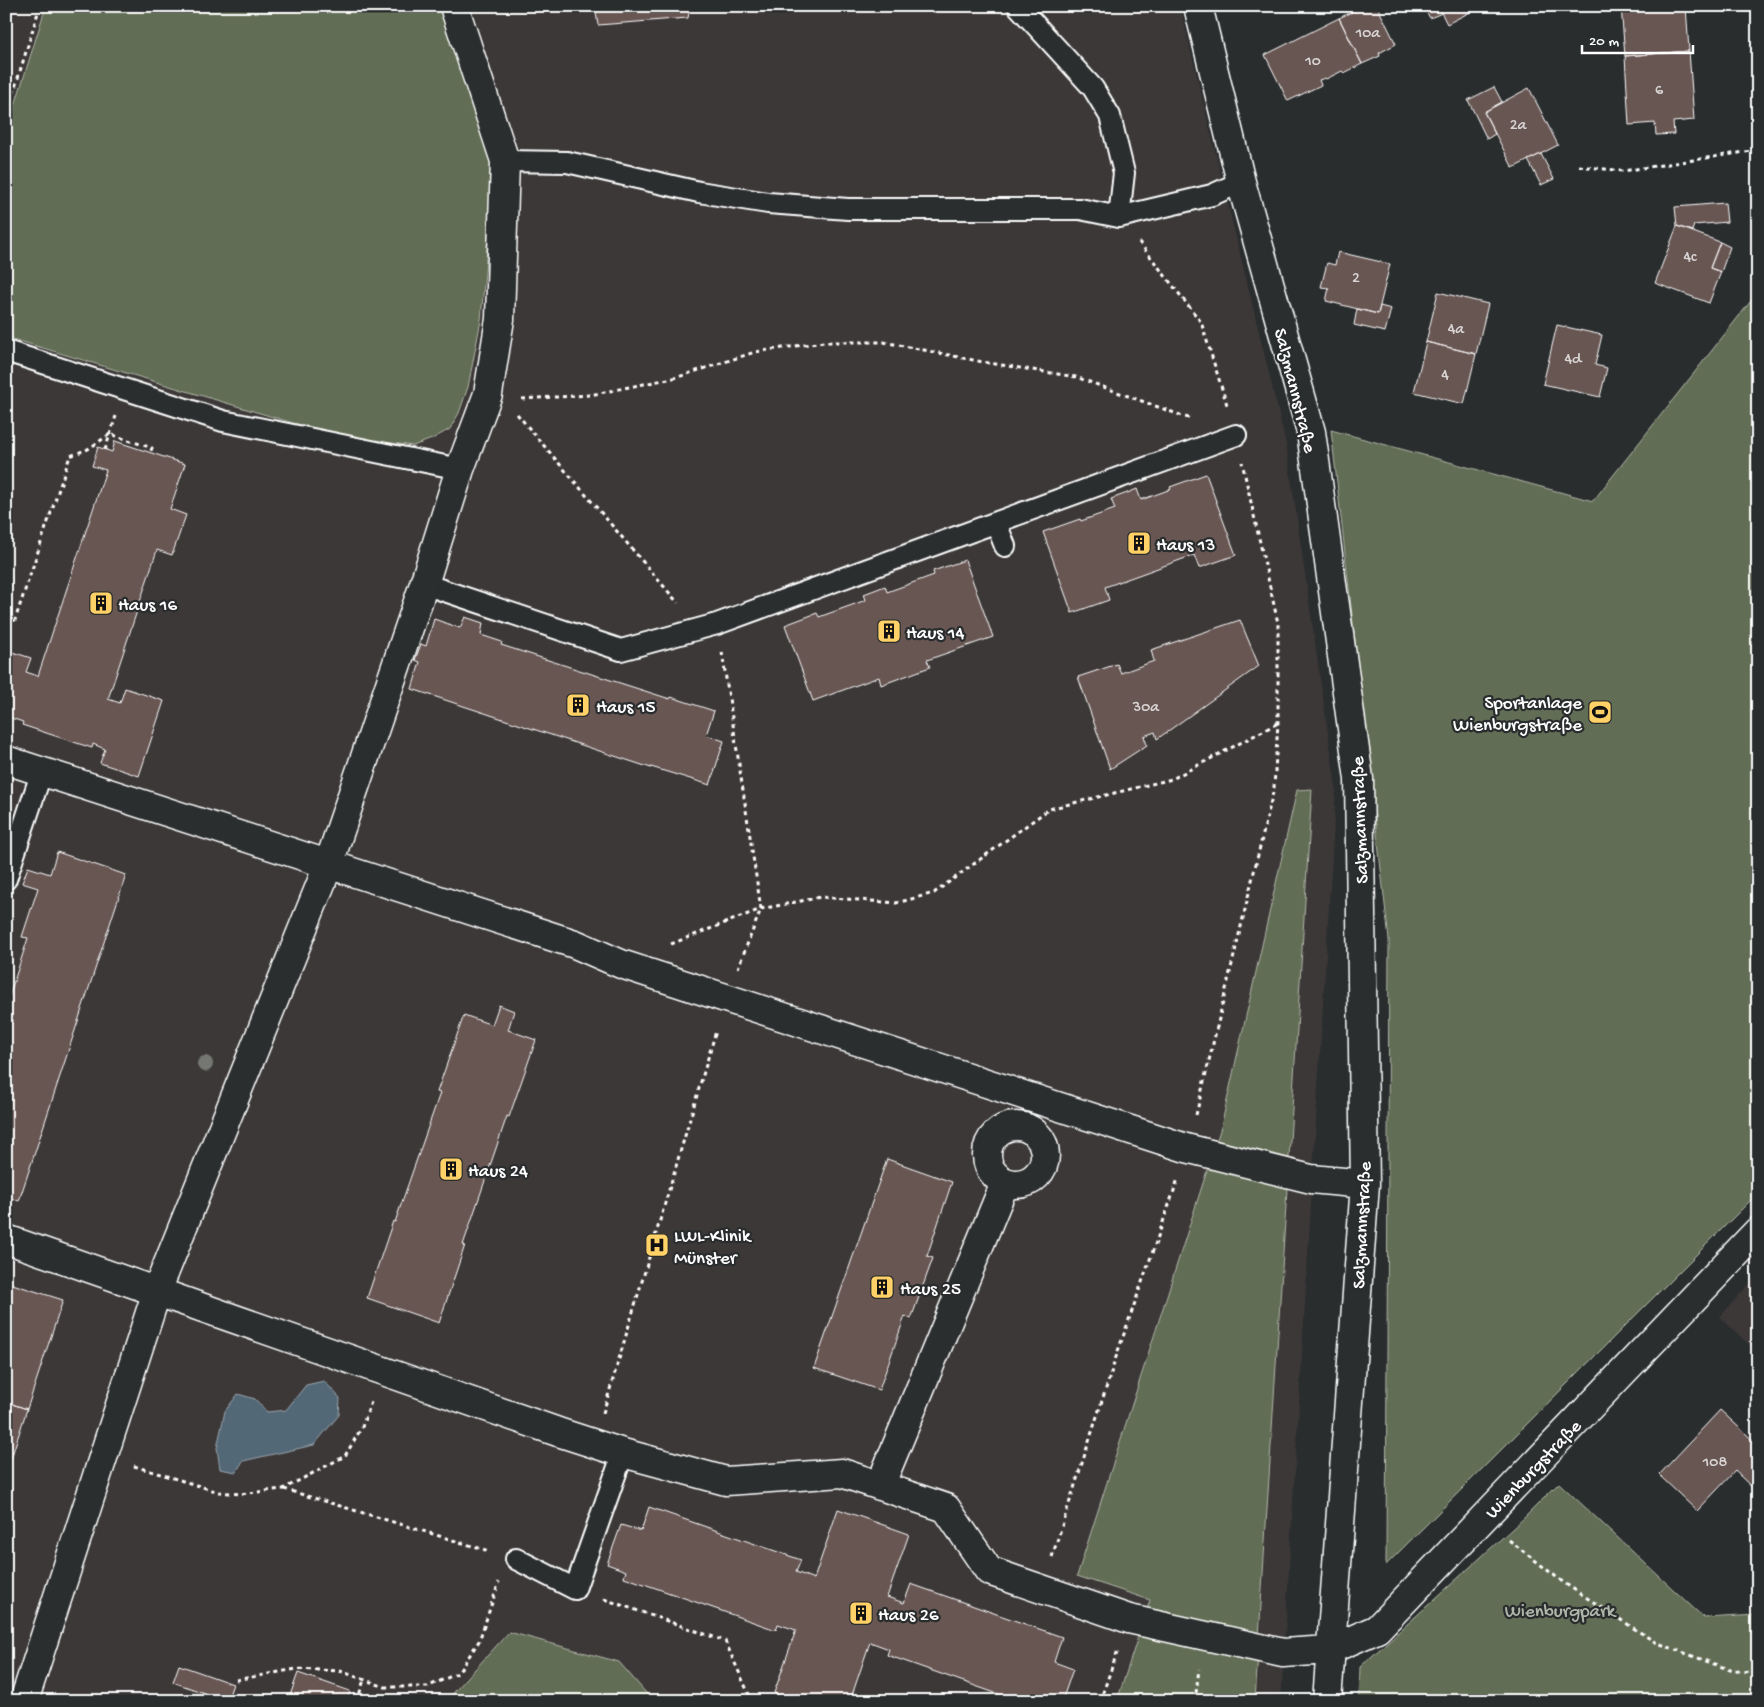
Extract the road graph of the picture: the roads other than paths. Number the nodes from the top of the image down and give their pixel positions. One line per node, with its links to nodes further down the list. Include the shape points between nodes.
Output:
1 (454, 6): 4 (street)
2 (1018, 6): 6 (lane, via 1093,88 1110,116 1124,173)
3 (1198, 6): 5 (street, Salzmannstraße)
4 (505, 161): 6 (lane, via 567,162 699,192 768,203 848,209 1080,209); 9 (street, via 500,319 488,394)
5 (1241, 182): 6 (lane, via 1212,195); 20 (street, Salzmannstraße, via 1311,432 1359,779)
6 (1119, 217)
7 (6, 351): 9 (lane, via 223,421)
8 (1236, 435): 10 (lane)
9 (460, 468): 12 (street)
10 (996, 523): 11 (lane); 12 (lane, via 709,626 621,650)
11 (1004, 546)
12 (424, 584): 15 (street)
13 (6, 760): 14 (street)
14 (42, 772): 15 (street); 16 (lane)
15 (328, 866): 17 (street, via 575,944 621,964); 23 (street)
16 (6, 879)
17 (1036, 1098): 18 (street); 20 (street, via 1186,1148 1311,1179)
18 (1027, 1128): 19 (street, via 1038,1135 1043,1144 1046,1153 1044,1163 1040,1172 1024,1184); 19 (street, via 1011,1126 1002,1129 988,1143 986,1162 990,1171)
19 (1005, 1183): 25 (street)
20 (1365, 1184): 27 (street, Salzmannstraße)
21 (1758, 1231): 27 (street, Wienburgstraße, via 1377,1629)
22 (6, 1239): 23 (street, Wienburgstraße)
23 (157, 1291): 24 (street, Wienburgstraße); 28 (street)
24 (623, 1453): 25 (street, Wienburgstraße, via 726,1481 842,1472); 26 (lane, via 575,1589)
25 (880, 1486): 27 (street, Wienburgstraße, via 946,1508 988,1571 1129,1619 1283,1653)
26 (512, 1558)
27 (1329, 1650): 29 (street)
28 (24, 1701)
29 (1327, 1701)

